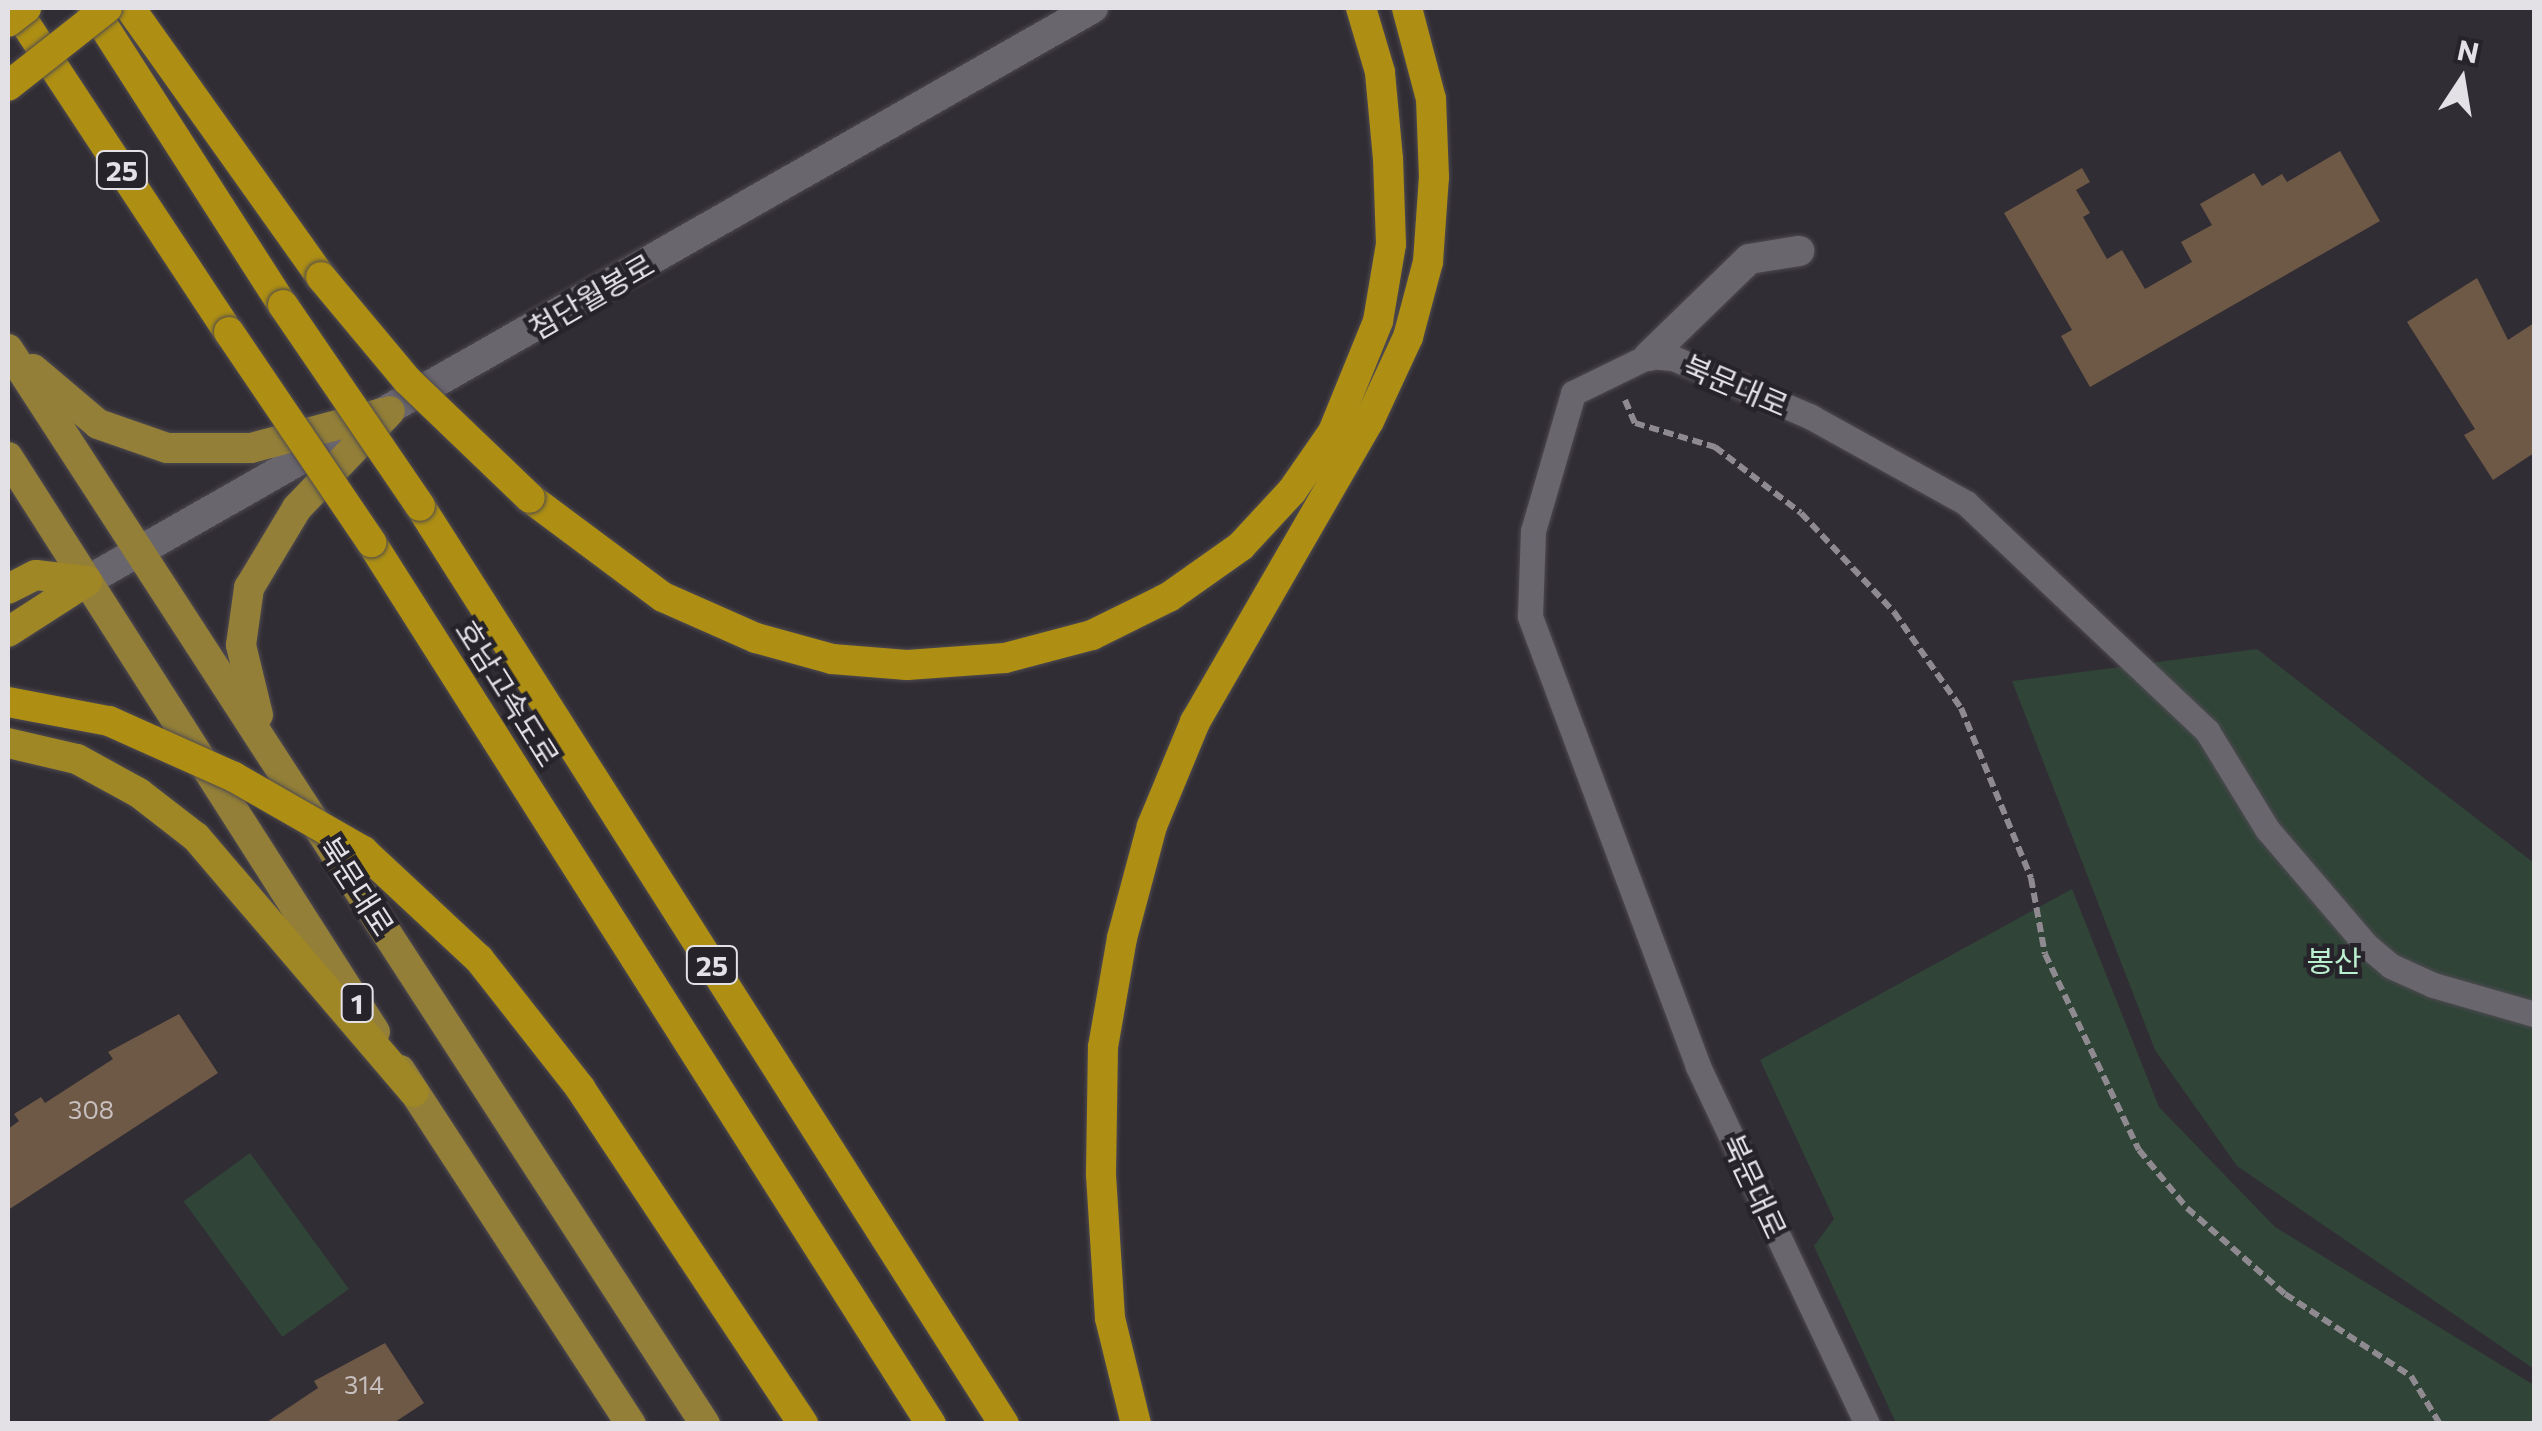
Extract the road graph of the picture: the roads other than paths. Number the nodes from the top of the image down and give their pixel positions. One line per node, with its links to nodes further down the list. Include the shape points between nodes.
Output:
1 (15, 8): 28 (highway, 호남고속도로 / 25, bridge, via 371,542)
2 (26, 8): 9 (highway, bridge)
3 (92, 8): 29 (highway, 호남고속도로 / 25, bridge, via 420,506)
4 (107, 8): 10 (highway, bridge)
5 (130, 8): 7 (highway, bridge, via 321,277 407,380 530,498 663,597 756,638 832,659 907,665 1005,658 1092,635 1170,598 1241,546 1292,491 1333,432 1378,321 1390,244 1380,72)
6 (1093, 8): 14 (street, 첨단월봉로)
7 (1361, 8)
8 (1406, 8): 30 (highway, via 1430,99 1434,177 1428,262 1408,337 1370,421 1264,593 1195,722 1152,826 1122,938 1103,1047 1101,1173 1110,1318)
9 (8, 22)
10 (8, 86)
11 (1799, 251): 13 (street, via 1749,259)
12 (8, 345): 14 (main road, via 98,424 167,448 250,448); 16 (main road, 북문대로 / 1)
13 (1649, 356): 23 (lane, 북문대로, via 1673,358 1811,417 1966,502 2207,731 2268,830 2366,945 2391,966 2434,985); 31 (lane, 북문대로, via 1573,394 1533,531 1530,616 1698,1066)
14 (390, 411): 16 (street, 첨단월봉로); 22 (main road, via 320,479 249,588 242,616 247,682)
15 (8, 457): 17 (main road, 북문대로 / 1)
16 (141, 553): 17 (street, 첨단월봉로); 22 (main road, 북문대로 / 1)
17 (87, 582): 18 (highway, via 36,576); 19 (highway); 24 (main road, 북문대로 / 1)
18 (8, 589)
19 (8, 632)
20 (8, 702): 27 (highway, bridge, via 109,721 234,777 363,851 479,960 580,1088)
21 (8, 744): 24 (highway, via 77,758 138,792 196,838)
22 (286, 777): 26 (main road, 북문대로 / 1)
23 (2534, 1014)
24 (414, 1092): 25 (main road, 북문대로 / 1)
25 (630, 1424)
26 (706, 1424)
27 (803, 1424)
28 (931, 1424)
29 (1004, 1424)
30 (1136, 1424)
31 (1867, 1424)

